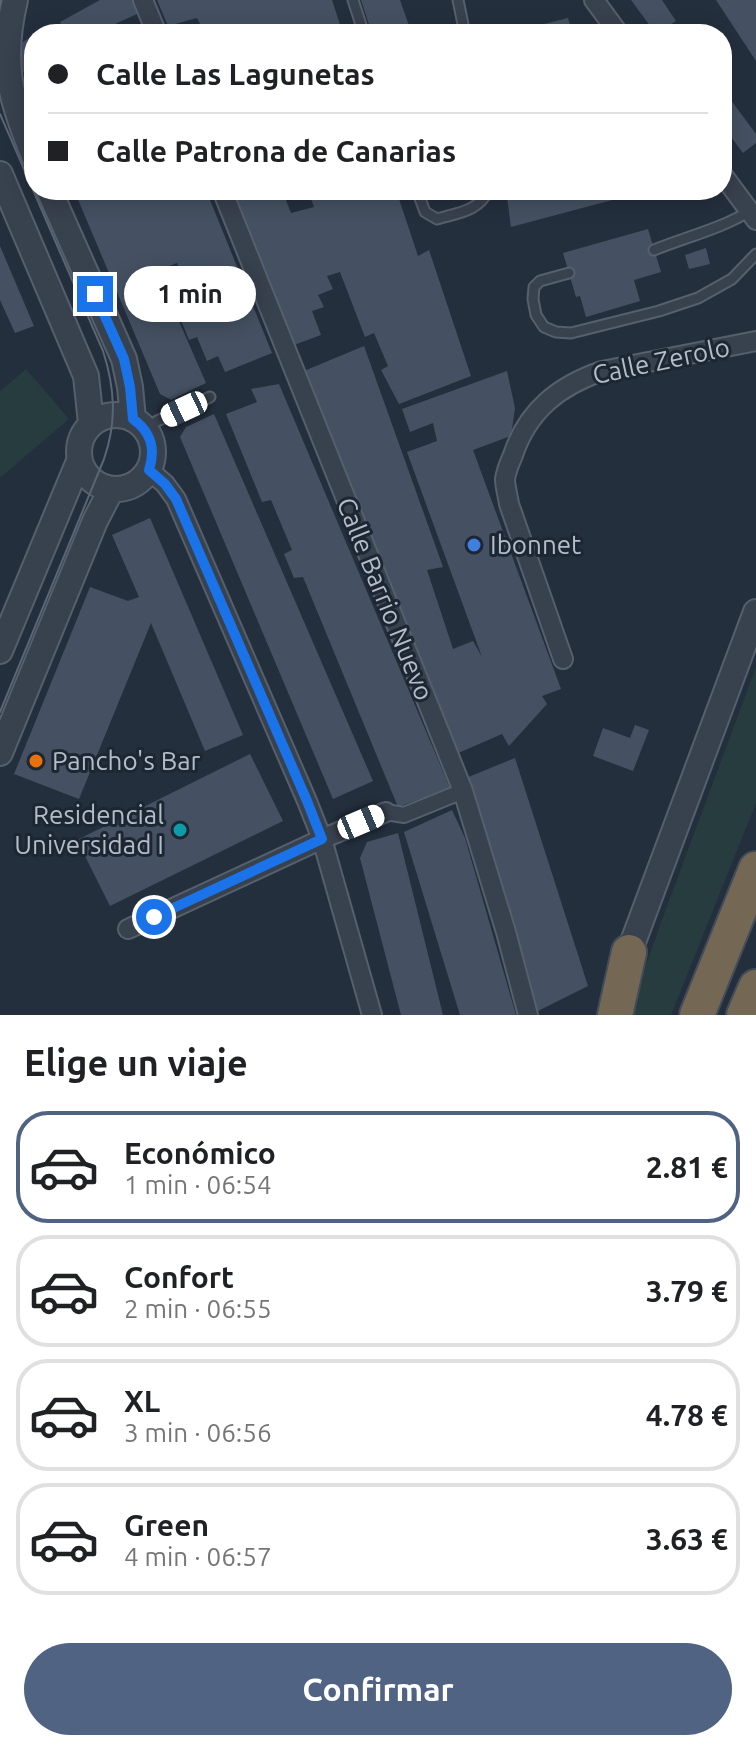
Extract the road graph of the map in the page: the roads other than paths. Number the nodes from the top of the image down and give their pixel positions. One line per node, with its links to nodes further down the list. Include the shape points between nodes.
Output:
1 (143, 0): 6 (street)
2 (353, 0): 7 (lane)
3 (458, 0): 8 (lane)
4 (594, 0): 9 (street)
5 (18, 3): 10 (street, via 4,53 5,76)
6 (153, 24)
7 (361, 24)
8 (463, 24)
9 (612, 24)
10 (24, 131)
11 (0, 174): 23 (street, via 86,376)
12 (732, 187): 17 (street)
13 (53, 200): 24 (street, via 124,359)
14 (226, 200): 32 (street, Calle Barrio Nuevo)
15 (421, 200): 16 (lane, via 425,212 437,219)
16 (483, 200)
17 (753, 215): 18 (lane)
18 (654, 250)
19 (756, 254): 20 (lane, via 732,279 698,298 571,333 556,332 536,315 534,287)
20 (569, 273)
21 (756, 341): 30 (street, Calle Zerolo, via 602,371 564,388 531,418 505,478 509,504)
22 (210, 397): 24 (lane)
23 (91, 423): 24 (street, via 124,415); 25 (street, via 78,448)
24 (139, 424): 26 (street, via 153,447)
25 (79, 461): 27 (street, via 90,480); 29 (street)
26 (149, 470): 27 (street, via 129,487); 34 (street, via 176,499)
27 (111, 490): 31 (street)
28 (756, 612): 37 (street)
29 (0, 651)
30 (563, 659)
31 (0, 753)
32 (463, 791): 33 (street, via 404,815); 40 (street, Calle Barrio Nuevo)
33 (386, 812): 34 (street)
34 (322, 839): 36 (street); 39 (street)
35 (756, 869): 43 (highway)
36 (128, 929)
37 (629, 952): 41 (street); 42 (highway)
38 (756, 987): 44 (highway)
39 (372, 1015)
40 (528, 1015)
41 (604, 1015)
42 (615, 1015)
43 (697, 1015)
44 (744, 1015)

